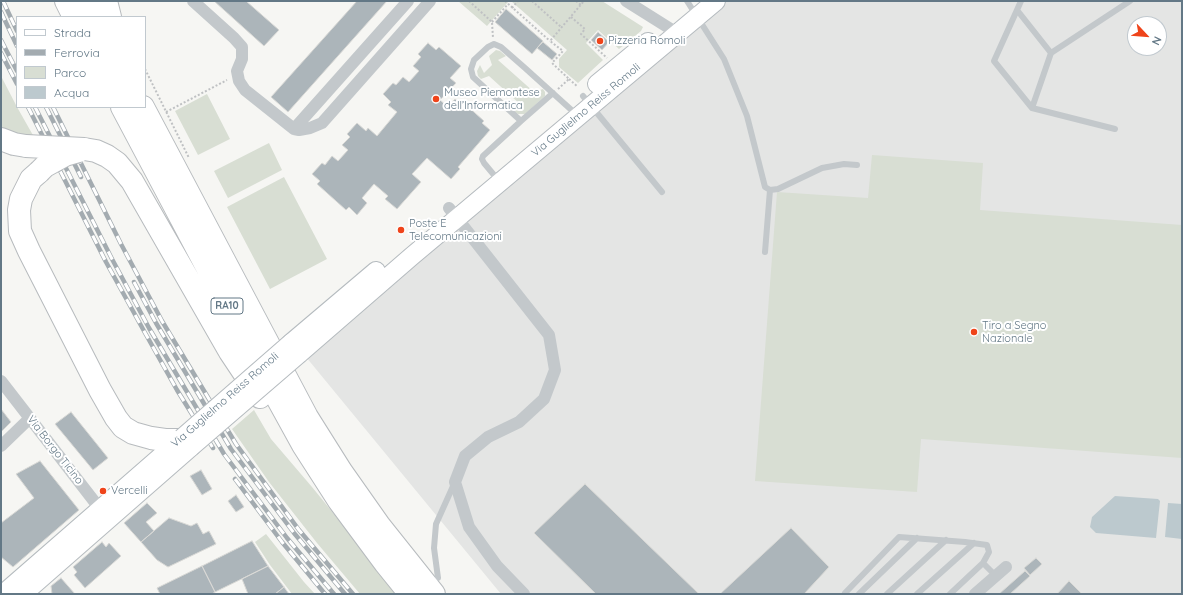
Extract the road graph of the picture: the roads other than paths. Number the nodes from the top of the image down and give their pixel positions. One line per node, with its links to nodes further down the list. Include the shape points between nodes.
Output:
1 (66, 1): 13 (highway)
2 (86, 1): 14 (highway)
3 (106, 1): 15 (highway)
4 (193, 1): 25 (street, via 242,47 242,59 237,70 239,81 245,90)
5 (408, 1): 25 (street)
6 (430, 1): 25 (street, via 322,123 310,128)
7 (626, 1): 16 (street)
8 (716, 1): 11 (main road, Via Guglielmo Reiss Romoli)
9 (1021, 1): 12 (lane)
10 (1130, 1): 17 (lane)
11 (693, 6): 16 (main road, Via Guglielmo Reiss Romoli); 31 (lane, via 724,59 747,116 765,187)
12 (1017, 10): 17 (lane); 23 (lane, via 994,61)
13 (74, 16)
14 (94, 16)
15 (110, 16)
16 (672, 30): 20 (main road, Via Guglielmo Reiss Romoli)
17 (1050, 53): 23 (lane)
18 (553, 93): 20 (lane); 24 (lane); 24 (lane, via 501,47 494,44 488,47 474,60 471,69 473,77)
19 (146, 97): 33 (highway, RA10)
20 (580, 103): 30 (main road, Via Guglielmo Reiss Romoli); 32 (lane)
21 (123, 108): 41 (highway, RA10, via 290,422)
22 (143, 108): 33 (highway, RA10)
23 (1032, 108): 26 (lane)
24 (521, 121): 30 (lane, via 483,156 484,163)
25 (294, 129)
26 (1114, 129)
27 (1, 139): 28 (highway, RA10, bridge, via 26,146)
28 (84, 149): 38 (highway, bridge, via 65,155 45,166 31,179 21,199 20,231 116,418 123,427 141,436); 41 (highway, RA10, via 96,151 117,163 132,181 230,352 300,458)
29 (858, 165): 31 (lane, via 844,164 822,168 778,189)
30 (496, 177): 34 (main road, Via Guglielmo Reiss Romoli)
31 (770, 190): 35 (lane)
32 (662, 192)
33 (195, 204): 50 (highway, RA10, via 323,443 379,525)
34 (453, 213): 38 (main road, Via Guglielmo Reiss Romoli, bridge); 40 (street, via 549,335 555,370 544,399 519,422 488,437 465,456)
35 (765, 252)
36 (1, 381): 37 (street, Via Borgo Ticino)
37 (30, 418): 39 (street); 42 (street, Via Borgo Ticino)
38 (184, 442): 42 (main road, Via Guglielmo Reiss Romoli)
39 (1, 446)
40 (455, 482): 50 (lane, via 436,524); 54 (street, via 469,527 497,566)
41 (339, 501): 53 (highway, RA10)
42 (104, 514): 48 (main road, Via Guglielmo Reiss Romoli); 51 (main road, Via Guglielmo Reiss Romoli)
43 (917, 538): 44 (lane); 55 (lane, via 899,537); 56 (lane)
44 (946, 540): 45 (lane); 57 (lane)
45 (974, 543): 46 (lane, via 987,545 989,552); 58 (lane)
46 (983, 563): 49 (lane); 59 (lane)
47 (1006, 567): 49 (street)
48 (46, 574): 51 (main road, Via Guglielmo Reiss Romoli); 52 (main road)
49 (996, 576): 60 (street)
50 (436, 586)
51 (12, 589)
52 (43, 594)
53 (410, 594)
54 (524, 594)
55 (846, 594)
56 (859, 594)
57 (887, 594)
58 (917, 594)
59 (950, 594)
60 (976, 594)

